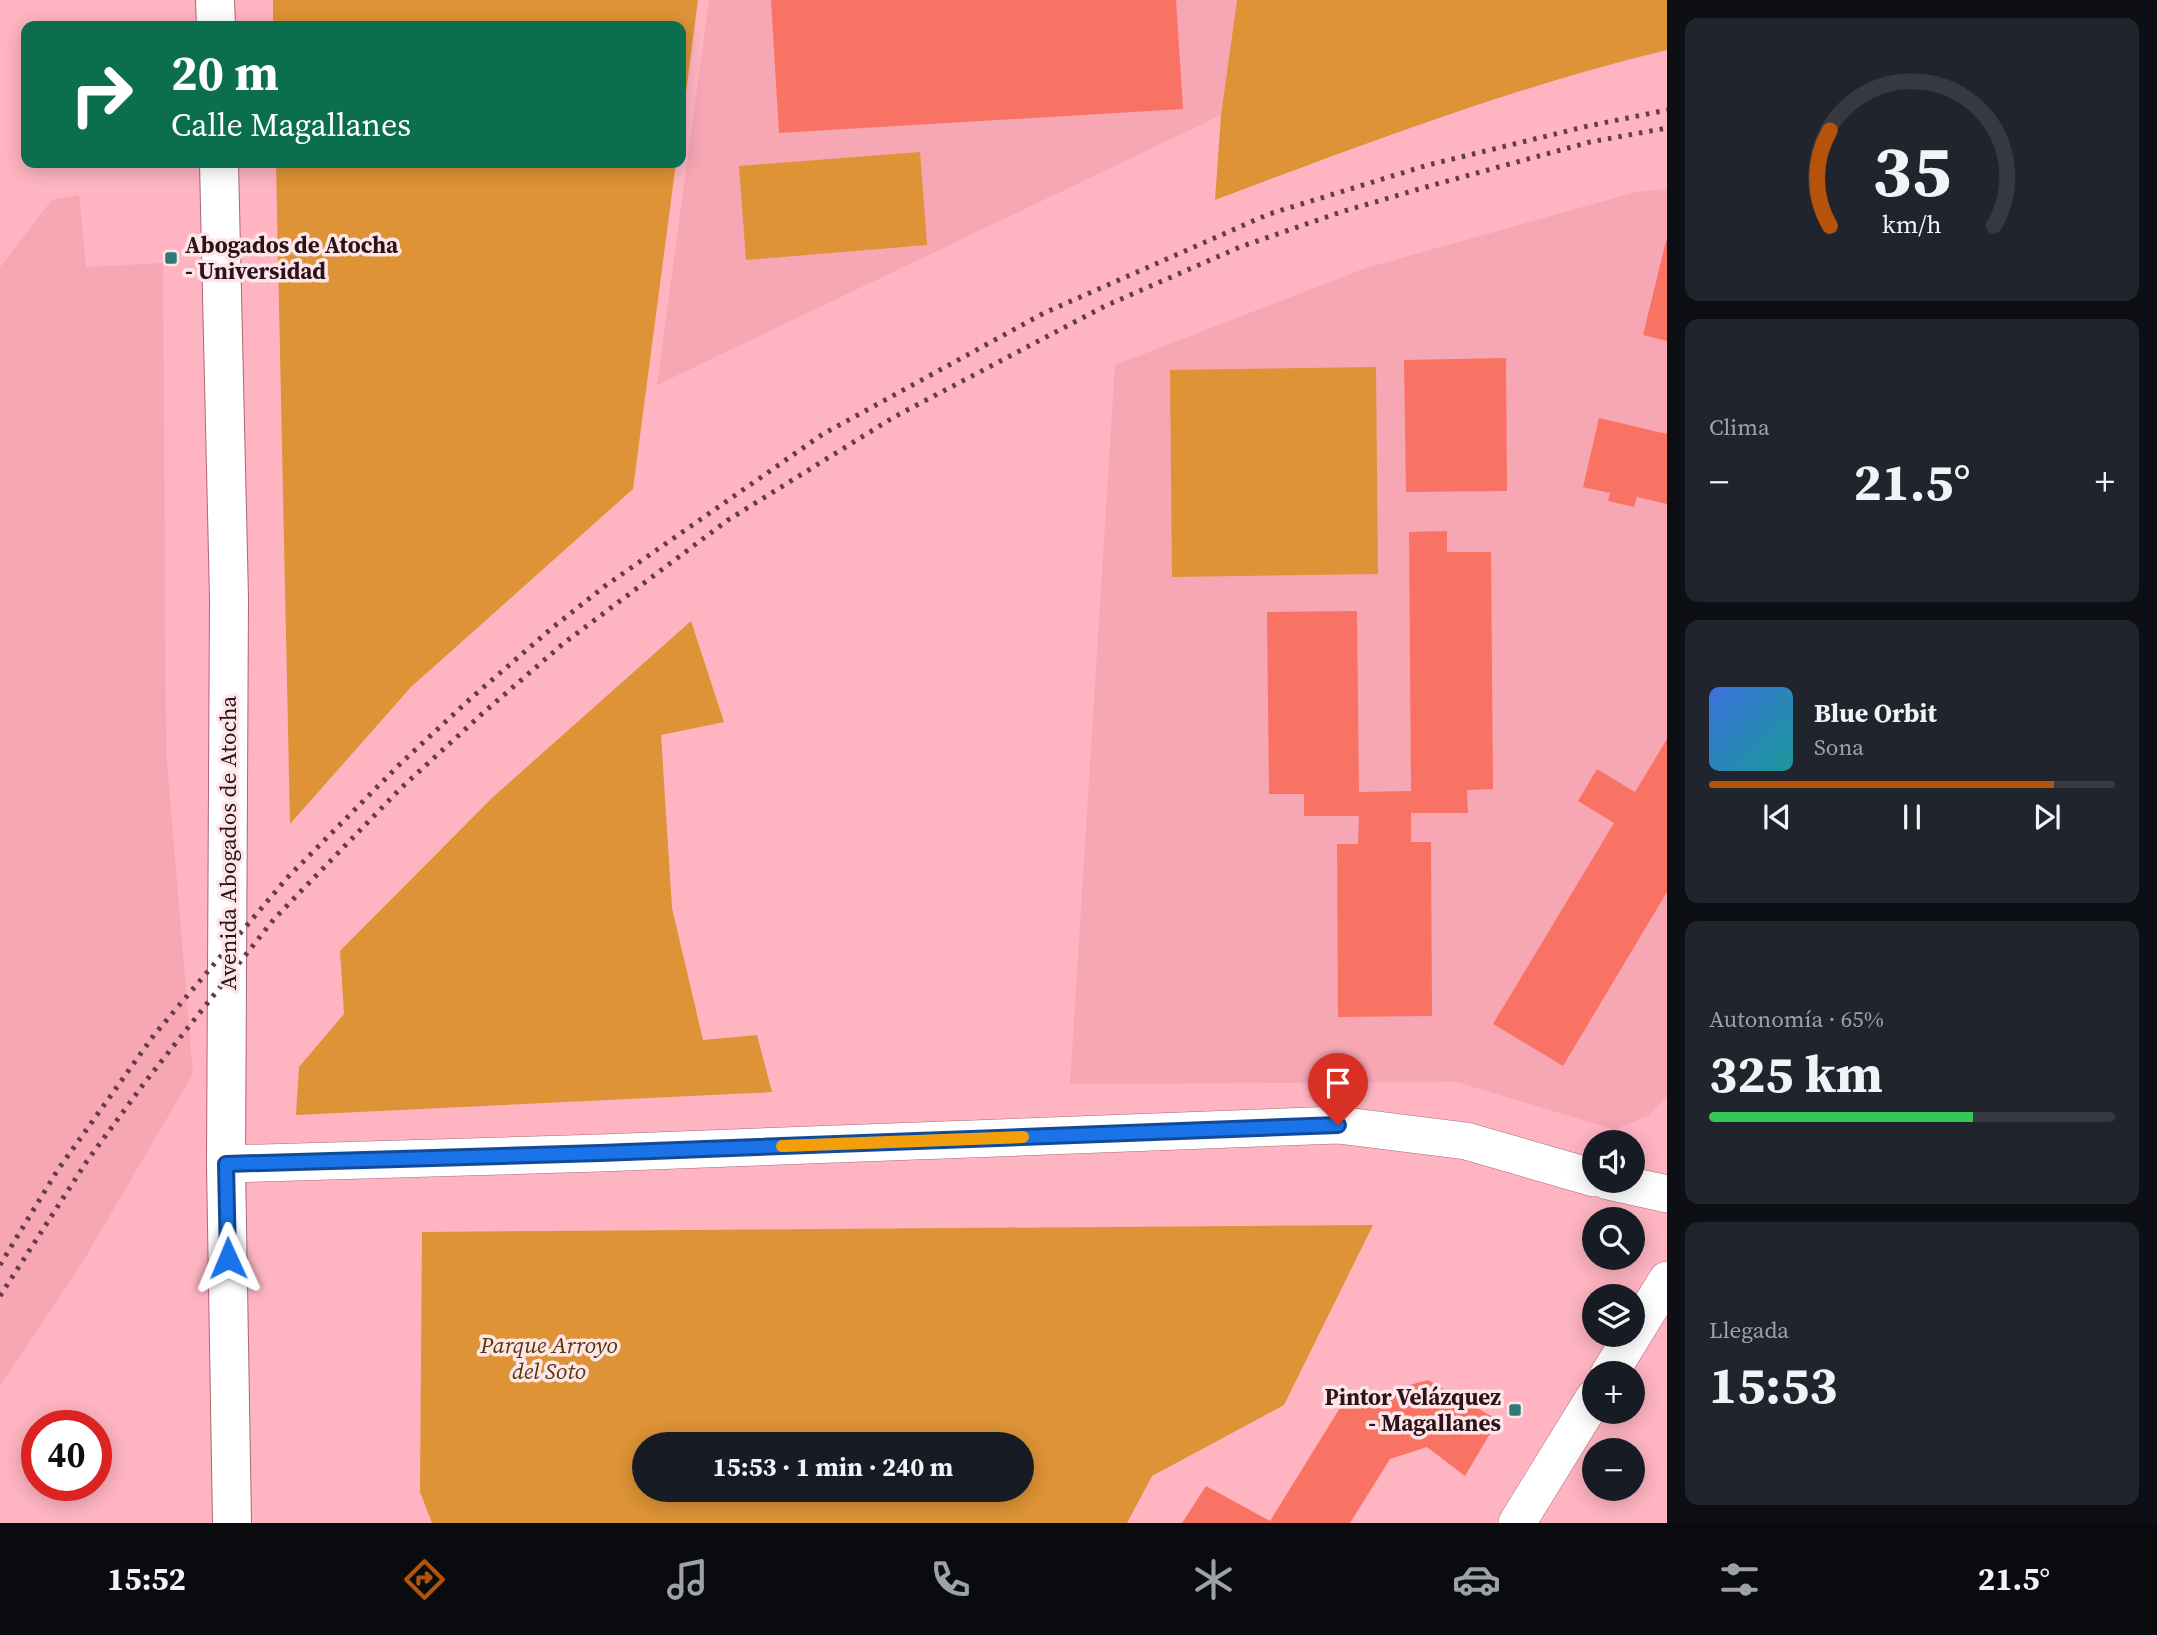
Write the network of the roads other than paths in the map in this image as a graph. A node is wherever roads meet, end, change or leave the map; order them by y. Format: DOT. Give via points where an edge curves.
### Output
graph roads {
  1 [pos="215,0"];
  2 [pos="216,21"];
  3 [pos="219,168"];
  4 [pos="226,1164"];
  5 [pos="1582,1175"];
  6 [pos="1645,1189"];
  7 [pos="1667,1194"];
  8 [pos="1667,1280"];
  9 [pos="1617,1361"];
  10 [pos="1582,1417"];
  11 [pos="232,1523"];
  12 [pos="1517,1523"];
  1 -- 2 [label="street"];
  3 -- 4 [label="street, Avenida Abogados de Atocha" via="229,599"];
  4 -- 5 [label="street" via="1338,1125 1466,1141"];
  4 -- 11 [label="street, Avenida Abogados de Atocha"];
  6 -- 7 [label="street"];
  8 -- 9 [label="street"];
  10 -- 12 [label="street"];
}
